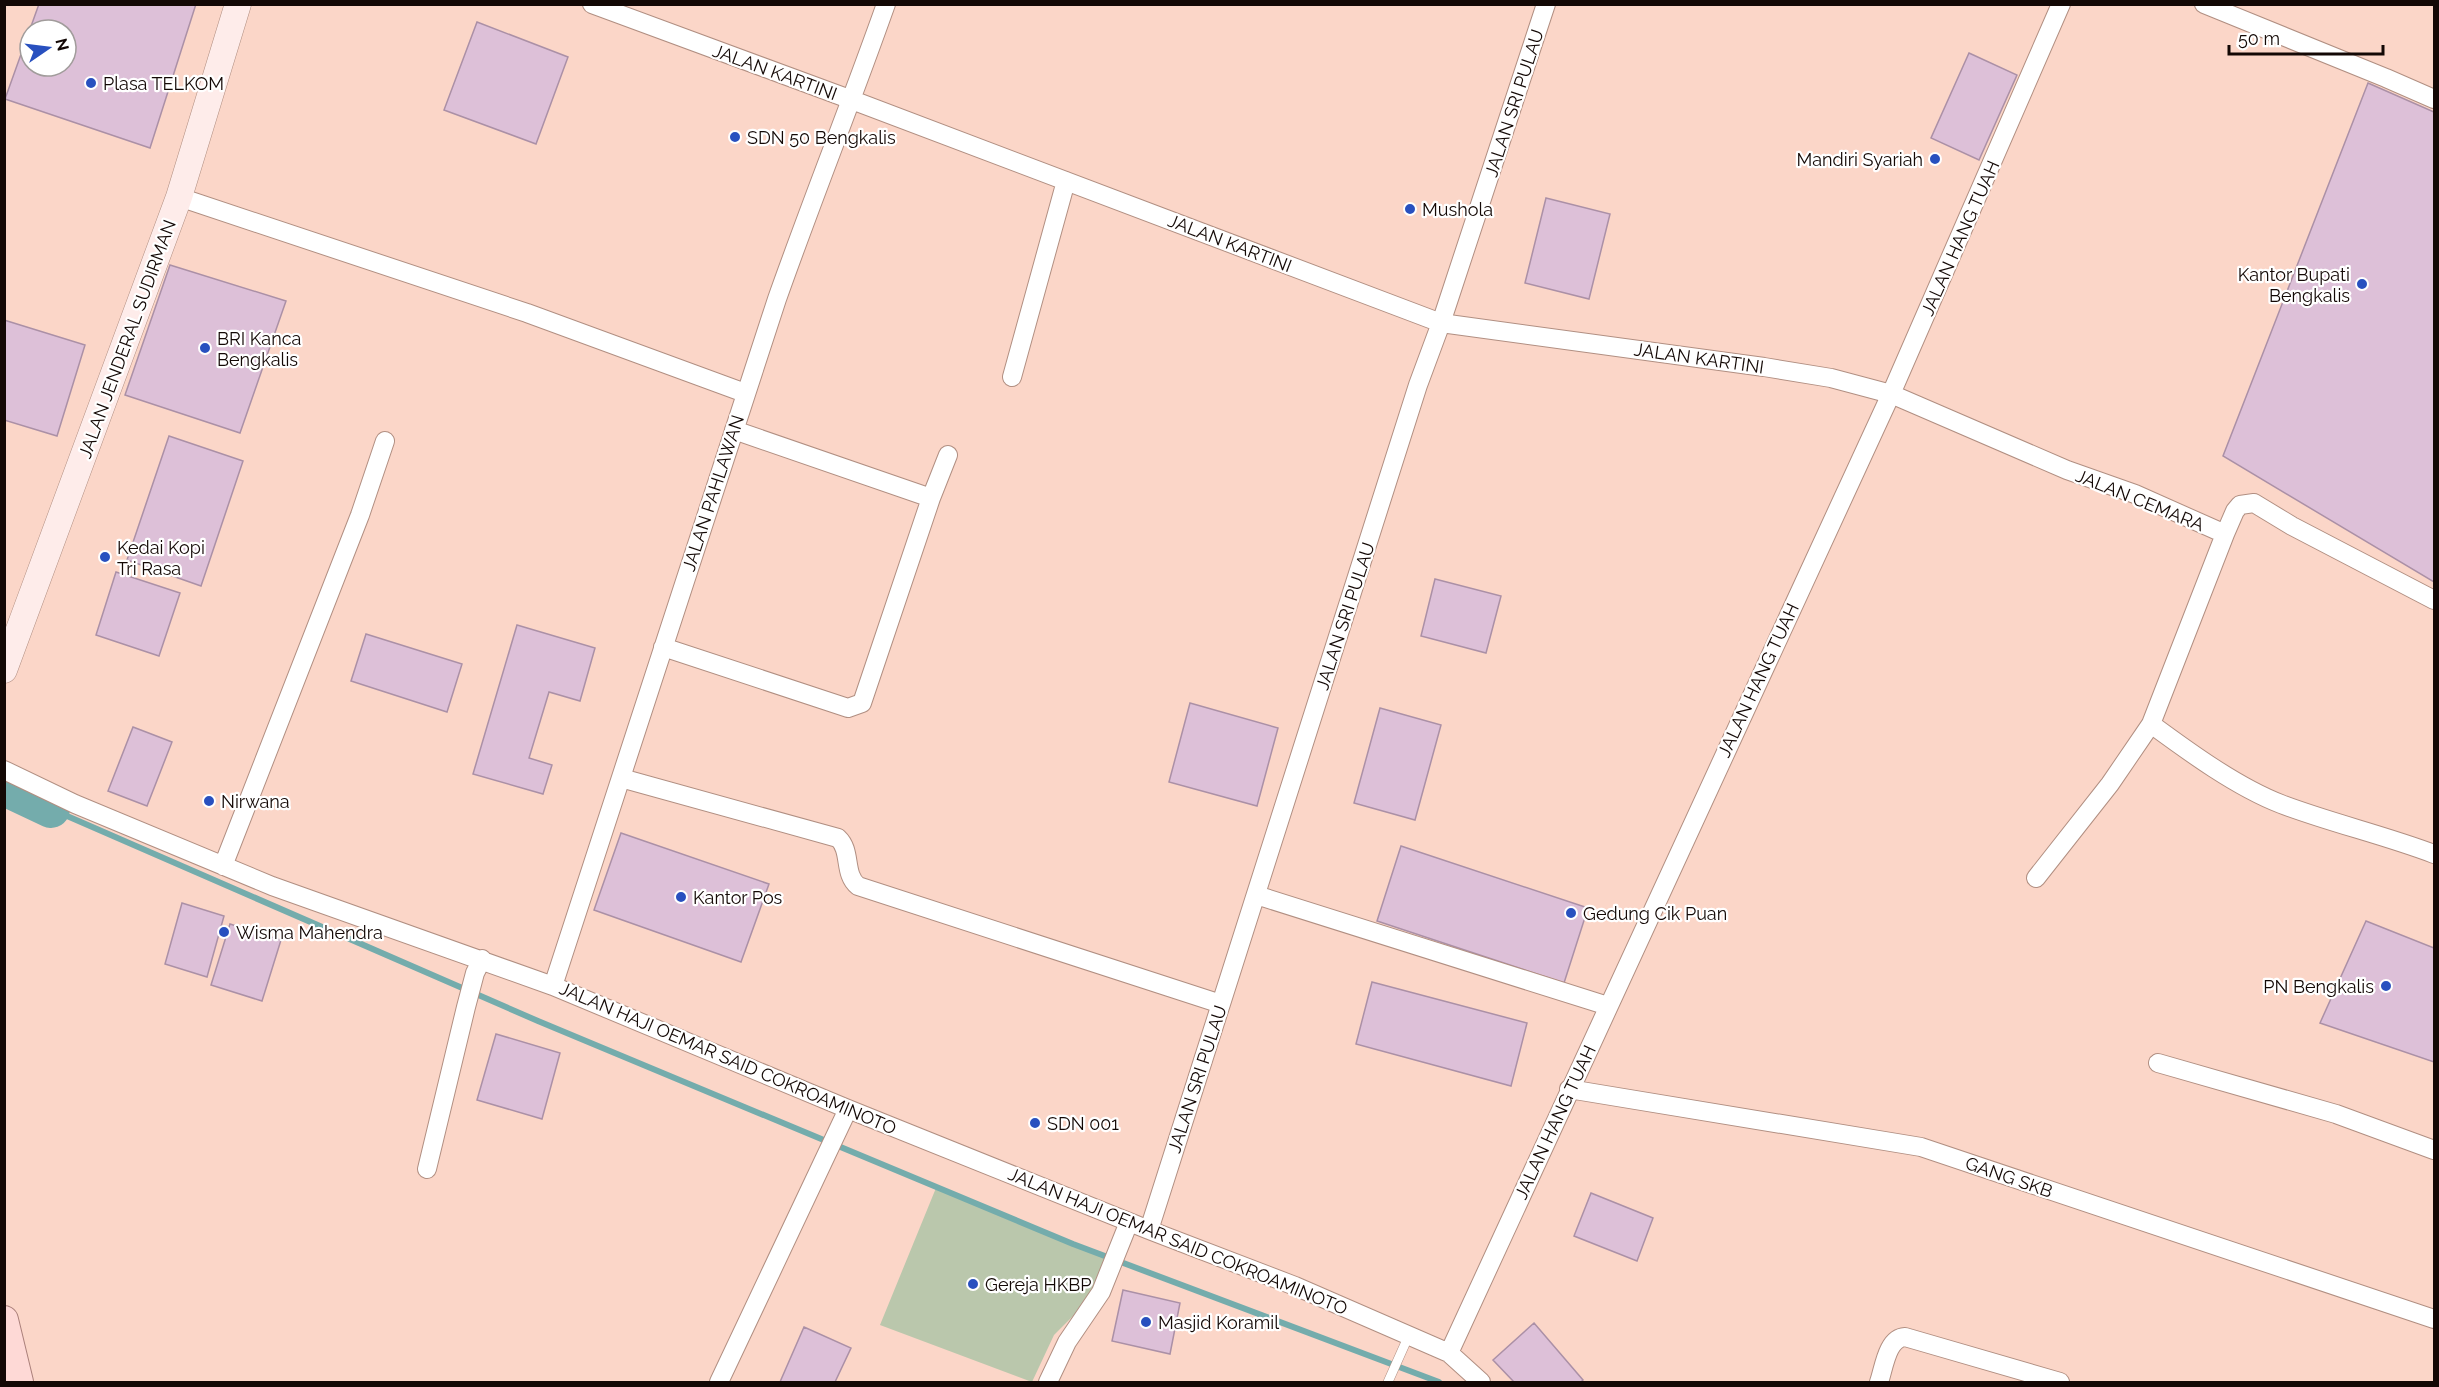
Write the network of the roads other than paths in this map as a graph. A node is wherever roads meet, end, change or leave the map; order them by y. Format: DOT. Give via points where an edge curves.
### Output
graph roads {
  1 [pos="238,4"];
  2 [pos="592,4"];
  3 [pos="886,4"];
  4 [pos="1546,4"];
  5 [pos="2061,4"];
  6 [pos="2204,4"];
  7 [pos="2434,99"];
  8 [pos="852,100"];
  9 [pos="1066,182"];
  10 [pos="179,197"];
  11 [pos="1441,323"];
  12 [pos="1012,377"];
  13 [pos="746,393"];
  14 [pos="1891,393"];
  15 [pos="734,430"];
  16 [pos="385,441"];
  17 [pos="948,455"];
  18 [pos="931,498"];
  19 [pos="2225,534"];
  20 [pos="2434,600"];
  21 [pos="663,648"];
  22 [pos="4,669"];
  23 [pos="2151,724"];
  24 [pos="4,770"];
  25 [pos="621,778"];
  26 [pos="2434,854"];
  27 [pos="223,866"];
  28 [pos="2036,878"];
  29 [pos="1256,895"];
  30 [pos="479,966"];
  31 [pos="553,986"];
  32 [pos="1221,1004"];
  33 [pos="1608,1006"];
  34 [pos="2158,1064"];
  35 [pos="1569,1089"];
  36 [pos="845,1116"];
  37 [pos="2434,1150"];
  38 [pos="427,1169"];
  39 [pos="1127,1229"];
  40 [pos="1149,1230"];
  41 [pos="2434,1319"];
  42 [pos="4,1320"];
  43 [pos="1405,1342"];
  44 [pos="1449,1353"];
  45 [pos="1388,1382"];
  46 [pos="19,1383"];
  47 [pos="719,1383"];
  48 [pos="1048,1383"];
  49 [pos="1481,1383"];
  50 [pos="1879,1383"];
  51 [pos="2060,1383"];
  1 -- 10 [label="street, JALAN JENDERAL SUDIRMAN"];
  2 -- 8 [label="street, JALAN KARTINI"];
  3 -- 8 [label="street, JALAN PAHLAWAN"];
  4 -- 11 [label="street, JALAN SRI PULAU"];
  5 -- 14 [label="street, JALAN HANG TUAH"];
  6 -- 7 [label="street"];
  8 -- 9 [label="street, JALAN KARTINI"];
  8 -- 13 [label="street, JALAN PAHLAWAN" via="812,198"];
  9 -- 11 [label="street, JALAN KARTINI"];
  9 -- 12 [label="street"];
  10 -- 13 [label="street" via="527,314"];
  10 -- 22 [label="street, JALAN JENDERAL SUDIRMAN"];
  11 -- 14 [label="street, JALAN KARTINI" via="1764,367"];
  11 -- 29 [label="street, JALAN SRI PULAU"];
  13 -- 15 [label="street, JALAN PAHLAWAN"];
  14 -- 19 [label="street, JALAN CEMARA"];
  14 -- 33 [label="street, JALAN HANG TUAH"];
  15 -- 18 [label="street"];
  15 -- 21 [label="street, JALAN PAHLAWAN"];
  16 -- 27 [label="street"];
  17 -- 18 [label="street"];
  18 -- 21 [label="street" via="859,706 848,708"];
  19 -- 20 [label="street, JALAN CEMARA" via="2240,505 2254,503"];
  19 -- 23 [label="street"];
  21 -- 25 [label="street, JALAN PAHLAWAN"];
  23 -- 26 [label="street" via="2214,769 2279,803"];
  23 -- 28 [label="street" via="2110,784"];
  24 -- 27 [label="street, JALAN HAJI OEMAR SAID COKROAMINOTO"];
  25 -- 31 [label="street, JALAN PAHLAWAN"];
  25 -- 32 [label="street" via="838,838 845,847 850,876 858,886"];
  27 -- 30 [label="street, JALAN HAJI OEMAR SAID COKROAMINOTO"];
  29 -- 32 [label="street, JALAN SRI PULAU"];
  29 -- 33 [label="street"];
  30 -- 31 [label="street, JALAN HAJI OEMAR SAID COKROAMINOTO"];
  30 -- 38 [label="street"];
  31 -- 36 [label="street, JALAN HAJI OEMAR SAID COKROAMINOTO"];
  32 -- 40 [label="street, JALAN SRI PULAU"];
  33 -- 35 [label="street, JALAN HANG TUAH"];
  34 -- 37 [label="street" via="2336,1114"];
  35 -- 41 [label="street, GANG SKB" via="1921,1147"];
  35 -- 44 [label="street, JALAN HANG TUAH"];
  36 -- 39 [label="street, JALAN HAJI OEMAR SAID COKROAMINOTO"];
  36 -- 47 [label="street"];
  39 -- 40 [label="street, JALAN HAJI OEMAR SAID COKROAMINOTO"];
  39 -- 48 [label="street" via="1110,1273 1067,1342"];
  40 -- 43 [label="street, JALAN HAJI OEMAR SAID COKROAMINOTO" via="1295,1286"];
  42 -- 46 [label="main road"];
  43 -- 44 [label="street, JALAN HAJI OEMAR SAID COKROAMINOTO"];
  43 -- 45 [label="lane"];
  44 -- 49 [label="street, JALAN HAJI OEMAR SAID COKROAMINOTO"];
  50 -- 51 [label="street" via="1891,1344 1899,1337"];
}
